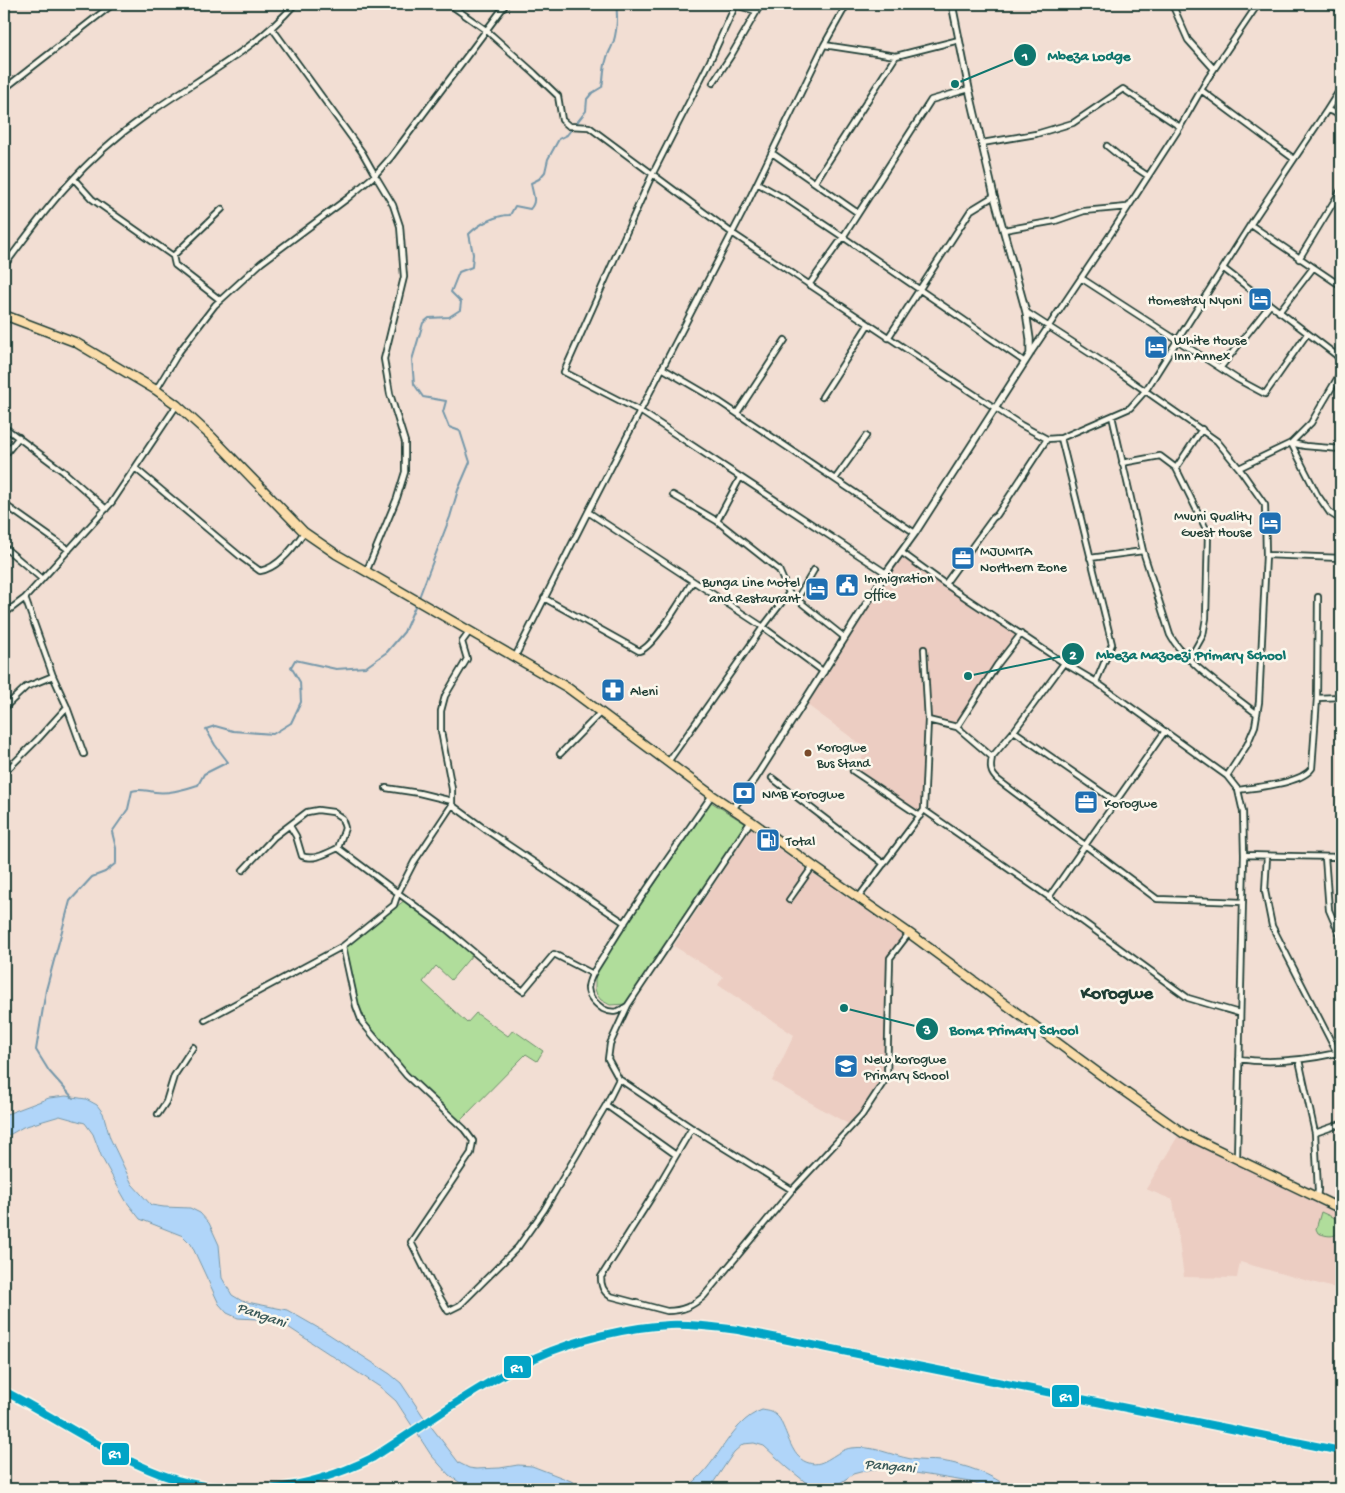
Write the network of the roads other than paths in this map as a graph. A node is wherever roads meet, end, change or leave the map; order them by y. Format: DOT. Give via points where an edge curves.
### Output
graph roads {
  1 [pos="113,4"];
  2 [pos="287,4"];
  3 [pos="296,4"];
  4 [pos="449,4"];
  5 [pos="506,4"];
  6 [pos="735,4"];
  7 [pos="761,4"];
  8 [pos="847,4"];
  9 [pos="952,4"];
  10 [pos="1172,4"];
  11 [pos="1258,4"];
  12 [pos="1330,4"];
  13 [pos="291,9"];
  14 [pos="1341,10"];
  15 [pos="756,11"];
  16 [pos="272,28"];
  17 [pos="486,30"];
  18 [pos="959,40"];
  19 [pos="824,45"];
  20 [pos="896,56"];
  21 [pos="1214,69"];
  22 [pos="713,83"];
  23 [pos="1341,88"];
  24 [pos="4,89"];
  25 [pos="968,89"];
  26 [pos="1201,90"];
  27 [pos="1326,110"];
  28 [pos="1341,115"];
  29 [pos="1180,127"];
  30 [pos="982,142"];
  31 [pos="1107,146"];
  32 [pos="772,153"];
  33 [pos="1294,159"];
  34 [pos="375,175"];
  35 [pos="652,176"];
  36 [pos="1148,176"];
  37 [pos="74,178"];
  38 [pos="816,182"];
  39 [pos="757,183"];
  40 [pos="1341,190"];
  41 [pos="994,196"];
  42 [pos="1127,207"];
  43 [pos="222,209"];
  44 [pos="858,213"];
  45 [pos="1251,225"];
  46 [pos="1004,230"];
  47 [pos="732,233"];
  48 [pos="843,237"];
  49 [pos="173,256"];
  50 [pos="1299,259"];
  51 [pos="4,266"];
  52 [pos="1314,268"];
  53 [pos="1224,269"];
  54 [pos="1081,278"];
  55 [pos="1341,285"];
  56 [pos="809,286"];
  57 [pos="919,290"];
  58 [pos="220,300"];
  59 [pos="1270,305"];
  60 [pos="1026,312"];
  61 [pos="1279,312"];
  62 [pos="4,315"];
  63 [pos="868,325"];
  64 [pos="1048,327"];
  65 [pos="1307,334"];
  66 [pos="888,338"];
  67 [pos="785,340"];
  68 [pos="1178,340"];
  69 [pos="1030,354"];
  70 [pos="1025,362"];
  71 [pos="1341,362"];
  72 [pos="1221,367"];
  73 [pos="662,368"];
  74 [pos="1341,372"];
  75 [pos="156,390"];
  76 [pos="1146,390"];
  77 [pos="822,397"];
  78 [pos="177,405"];
  79 [pos="996,408"];
  80 [pos="640,411"];
  81 [pos="737,413"];
  82 [pos="1112,416"];
  83 [pos="4,427"];
  84 [pos="1202,430"];
  85 [pos="866,436"];
  86 [pos="19,437"];
  87 [pos="1061,438"];
  88 [pos="1047,439"];
  89 [pos="1291,443"];
  90 [pos="1341,449"];
  91 [pos="4,456"];
  92 [pos="1122,463"];
  93 [pos="135,468"];
  94 [pos="1176,468"];
  95 [pos="1239,468"];
  96 [pos="740,478"];
  97 [pos="835,480"];
  98 [pos="673,495"];
  99 [pos="4,504"];
  100 [pos="106,509"];
  101 [pos="588,512"];
  102 [pos="1341,520"];
  103 [pos="717,521"];
  104 [pos="304,532"];
  105 [pos="915,533"];
  106 [pos="4,547"];
  107 [pos="69,550"];
  108 [pos="1143,551"];
  109 [pos="902,552"];
  110 [pos="1266,555"];
  111 [pos="1090,558"];
  112 [pos="1341,558"];
  113 [pos="367,570"];
  114 [pos="814,570"];
  115 [pos="886,573"];
  116 [pos="42,580"];
  117 [pos="693,581"];
  118 [pos="945,584"];
  119 [pos="790,593"];
  120 [pos="1318,597"];
  121 [pos="25,598"];
  122 [pos="544,598"];
  123 [pos="796,598"];
  124 [pos="4,614"];
  125 [pos="763,627"];
  126 [pos="470,631"];
  127 [pos="1021,634"];
  128 [pos="844,637"];
  129 [pos="924,648"];
  130 [pos="515,657"];
  131 [pos="1190,660"];
  132 [pos="1064,663"];
  133 [pos="824,672"];
  134 [pos="53,676"];
  135 [pos="1096,682"];
  136 [pos="1341,697"];
  137 [pos="1317,698"];
  138 [pos="67,707"];
  139 [pos="4,708"];
  140 [pos="601,712"];
  141 [pos="1257,714"];
  142 [pos="928,720"];
  143 [pos="957,727"];
  144 [pos="1014,731"];
  145 [pos="1165,731"];
  146 [pos="84,754"];
  147 [pos="560,754"];
  148 [pos="992,757"];
  149 [pos="668,762"];
  150 [pos="853,771"];
  151 [pos="4,773"];
  152 [pos="1227,776"];
  153 [pos="772,778"];
  154 [pos="386,788"];
  155 [pos="1238,790"];
  156 [pos="712,795"];
  157 [pos="1116,802"];
  158 [pos="452,803"];
  159 [pos="733,808"];
  160 [pos="924,810"];
  161 [pos="920,816"];
  162 [pos="751,821"];
  163 [pos="290,826"];
  164 [pos="1085,846"];
  165 [pos="338,848"];
  166 [pos="1244,855"];
  167 [pos="1267,856"];
  168 [pos="1325,857"];
  169 [pos="1341,858"];
  170 [pos="884,864"];
  171 [pos="813,866"];
  172 [pos="243,870"];
  173 [pos="398,893"];
  174 [pos="1049,897"];
  175 [pos="858,898"];
  176 [pos="789,900"];
  177 [pos="1243,902"];
  178 [pos="625,923"];
  179 [pos="909,933"];
  180 [pos="1341,938"];
  181 [pos="342,946"];
  182 [pos="592,974"];
  183 [pos="628,1005"];
  184 [pos="1239,1013"];
  185 [pos="205,1020"];
  186 [pos="193,1047"];
  187 [pos="1339,1052"];
  188 [pos="1239,1059"];
  189 [pos="1299,1060"];
  190 [pos="1341,1061"];
  191 [pos="619,1079"];
  192 [pos="606,1105"];
  193 [pos="158,1114"];
  194 [pos="1341,1124"];
  195 [pos="692,1128"];
  196 [pos="1316,1133"];
  197 [pos="676,1156"];
  198 [pos="1236,1158"];
  199 [pos="792,1190"];
  200 [pos="1317,1197"];
  201 [pos="1341,1209"];
  1 -- 24 [label="street"];
  2 -- 13 [label="street"];
  3 -- 13 [label="street"];
  4 -- 17 [label="street"];
  5 -- 17 [label="street"];
  6 -- 15 [label="street"];
  6 -- 35 [label="street"];
  7 -- 15 [label="street"];
  8 -- 19 [label="street"];
  9 -- 18 [label="street"];
  10 -- 21 [label="street" via="1188,40"];
  11 -- 21 [label="street"];
  12 -- 14 [label="street"];
  13 -- 16 [label="street"];
  15 -- 22 [label="street"];
  16 -- 34 [label="street"];
  16 -- 37 [label="street" via="220,67 143,117"];
  17 -- 34 [label="street"];
  17 -- 35 [label="street" via="558,96 562,120 569,126 589,127"];
  18 -- 20 [label="street"];
  18 -- 25 [label="street"];
  19 -- 20 [label="street"];
  19 -- 32 [label="street"];
  20 -- 38 [label="street"];
  21 -- 26 [label="street"];
  23 -- 27 [label="street"];
  25 -- 30 [label="street"];
  25 -- 44 [label="street" via="931,100"];
  26 -- 29 [label="street"];
  26 -- 33 [label="street"];
  27 -- 28 [label="street"];
  27 -- 33 [label="street"];
  29 -- 30 [label="street" via="1123,89 1073,123 1036,134"];
  29 -- 36 [label="street"];
  30 -- 41 [label="street"];
  31 -- 36 [label="street"];
  32 -- 38 [label="street"];
  32 -- 39 [label="street"];
  33 -- 45 [label="street"];
  34 -- 58 [label="street" via="261,263"];
  34 -- 113 [label="street" via="393,205 400,226 404,276 384,359 390,394 405,442 405,472"];
  35 -- 47 [label="street"];
  35 -- 80 [label="street" via="564,372"];
  36 -- 42 [label="street"];
  37 -- 49 [label="street" via="92,198"];
  37 -- 51 [label="street"];
  38 -- 44 [label="street"];
  39 -- 47 [label="street"];
  39 -- 48 [label="street"];
  40 -- 50 [label="street"];
  41 -- 46 [label="street"];
  41 -- 57 [label="street" via="971,210"];
  42 -- 46 [label="street" via="1084,211 1055,221"];
  42 -- 54 [label="street"];
  43 -- 49 [label="street"];
  44 -- 48 [label="street"];
  45 -- 50 [label="street"];
  45 -- 53 [label="street"];
  46 -- 60 [label="street"];
  47 -- 56 [label="street"];
  47 -- 73 [label="street"];
  48 -- 56 [label="street"];
  48 -- 57 [label="street"];
  49 -- 58 [label="street" via="175,265"];
  50 -- 52 [label="street"];
  52 -- 55 [label="street"];
  52 -- 61 [label="street"];
  53 -- 59 [label="street"];
  53 -- 68 [label="street"];
  54 -- 64 [label="street"];
  54 -- 68 [label="street"];
  56 -- 63 [label="street"];
  57 -- 66 [label="street"];
  57 -- 70 [label="street"];
  58 -- 75 [label="street" via="179,352"];
  59 -- 61 [label="street"];
  59 -- 72 [label="street"];
  60 -- 64 [label="street"];
  60 -- 69 [label="street"];
  61 -- 65 [label="street"];
  62 -- 75 [label="highway" via="75,342"];
  63 -- 66 [label="street"];
  63 -- 77 [label="street"];
  64 -- 69 [label="street"];
  64 -- 76 [label="street"];
  65 -- 71 [label="street"];
  65 -- 72 [label="street" via="1265,394"];
  66 -- 79 [label="street"];
  67 -- 81 [label="street"];
  68 -- 72 [label="street"];
  68 -- 76 [label="street"];
  69 -- 70 [label="street"];
  70 -- 79 [label="street"];
  73 -- 80 [label="street"];
  73 -- 81 [label="street"];
  74 -- 89 [label="street" via="1310,423"];
  75 -- 78 [label="highway"];
  76 -- 82 [label="street" via="1130,408"];
  76 -- 84 [label="street"];
  78 -- 93 [label="street"];
  78 -- 104 [label="highway"];
  79 -- 88 [label="street"];
  79 -- 105 [label="street"];
  80 -- 96 [label="street"];
  80 -- 101 [label="street"];
  81 -- 97 [label="street"];
  82 -- 87 [label="street"];
  82 -- 92 [label="street"];
  83 -- 86 [label="street"];
  84 -- 94 [label="street"];
  84 -- 95 [label="street" via="1217,441"];
  85 -- 97 [label="street"];
  86 -- 91 [label="street"];
  86 -- 100 [label="street"];
  87 -- 88 [label="street"];
  87 -- 111 [label="street"];
  88 -- 118 [label="street" via="997,515"];
  89 -- 90 [label="street"];
  89 -- 95 [label="street"];
  89 -- 102 [label="street" via="1317,494 1330,513"];
  92 -- 94 [label="street" via="1160,456"];
  92 -- 108 [label="street"];
  93 -- 100 [label="street"];
  93 -- 104 [label="street" via="260,571 292,550"];
  94 -- 131 [label="street" via="1208,533 1206,618 1203,635"];
  95 -- 110 [label="street" via="1265,505"];
  96 -- 103 [label="street"];
  96 -- 115 [label="street"];
  97 -- 105 [label="street"];
  98 -- 103 [label="street"];
  99 -- 107 [label="street"];
  100 -- 107 [label="street"];
  101 -- 117 [label="street"];
  101 -- 122 [label="street"];
  103 -- 119 [label="street" via="779,570"];
  104 -- 113 [label="highway"];
  105 -- 109 [label="street"];
  106 -- 116 [label="street"];
  107 -- 116 [label="street"];
  108 -- 111 [label="street"];
  108 -- 131 [label="street" via="1170,635"];
  109 -- 115 [label="street"];
  109 -- 118 [label="street"];
  110 -- 112 [label="street"];
  110 -- 141 [label="street"];
  111 -- 135 [label="street" via="1112,644"];
  113 -- 126 [label="highway"];
  114 -- 123 [label="street"];
  115 -- 128 [label="street"];
  116 -- 121 [label="street"];
  117 -- 122 [label="street" via="660,631 639,652"];
  117 -- 125 [label="street"];
  118 -- 127 [label="street"];
  119 -- 123 [label="street"];
  119 -- 125 [label="street"];
  120 -- 137 [label="street"];
  121 -- 124 [label="street"];
  121 -- 134 [label="street"];
  122 -- 130 [label="street"];
  123 -- 128 [label="street"];
  125 -- 133 [label="street"];
  125 -- 149 [label="street"];
  126 -- 130 [label="highway"];
  126 -- 158 [label="street" via="462,642 467,659 444,696 441,711"];
  127 -- 132 [label="street"];
  127 -- 143 [label="street"];
  128 -- 133 [label="street"];
  129 -- 142 [label="street"];
  130 -- 140 [label="highway"];
  131 -- 141 [label="street"];
  132 -- 135 [label="street"];
  132 -- 144 [label="street"];
  133 -- 159 [label="street"];
  134 -- 138 [label="street"];
  134 -- 139 [label="street" via="26,688"];
  135 -- 145 [label="street"];
  136 -- 137 [label="street"];
  137 -- 155 [label="street" via="1312,768 1309,772 1290,781"];
  138 -- 146 [label="street"];
  138 -- 151 [label="street"];
  140 -- 147 [label="street"];
  140 -- 149 [label="highway"];
  141 -- 152 [label="street" via="1247,746"];
  142 -- 143 [label="street"];
  142 -- 160 [label="street"];
  143 -- 148 [label="street"];
  144 -- 148 [label="street"];
  144 -- 157 [label="street"];
  145 -- 152 [label="street"];
  145 -- 157 [label="street"];
  148 -- 164 [label="street" via="992,775"];
  149 -- 156 [label="highway"];
  150 -- 161 [label="street"];
  152 -- 155 [label="street"];
  153 -- 170 [label="street"];
  154 -- 158 [label="street"];
  155 -- 166 [label="street" via="1243,812"];
  156 -- 159 [label="highway"];
  156 -- 178 [label="street"];
  157 -- 164 [label="street"];
  158 -- 173 [label="street"];
  158 -- 178 [label="street"];
  159 -- 162 [label="highway"];
  160 -- 161 [label="street"];
  160 -- 174 [label="street"];
  161 -- 170 [label="street"];
  162 -- 171 [label="highway"];
  162 -- 183 [label="street"];
  163 -- 165 [label="street" via="302,856 315,857"];
  163 -- 165 [label="street" via="308,812 333,812 342,818 345,828"];
  163 -- 172 [label="street" via="274,837"];
  164 -- 174 [label="street"];
  164 -- 177 [label="street" via="1158,898"];
  165 -- 173 [label="street"];
  166 -- 167 [label="street"];
  166 -- 177 [label="street"];
  167 -- 168 [label="street"];
  167 -- 187 [label="street" via="1265,891 1272,926"];
  168 -- 169 [label="street"];
  168 -- 180 [label="street" via="1329,910"];
  170 -- 175 [label="street"];
  171 -- 175 [label="highway"];
  171 -- 176 [label="street"];
  173 -- 181 [label="street" via="394,905"];
  173 -- 182 [label="street" via="523,991 554,954"];
  174 -- 184 [label="street" via="1188,998"];
  175 -- 179 [label="highway"];
  177 -- 184 [label="street"];
  178 -- 182 [label="street"];
  179 -- 198 [label="highway" via="1183,1132"];
  179 -- 199 [label="street" via="890,958 887,1077 862,1115"];
  181 -- 185 [label="street"];
  181 -- 192 [label="street" via="362,1022 406,1075 473,1141 472,1154 411,1242 448,1311 460,1305 518,1248"];
  182 -- 183 [label="street" via="588,988 597,1005 616,1013"];
  183 -- 191 [label="street" via="610,1044 608,1059"];
  184 -- 188 [label="street"];
  186 -- 193 [label="street" via="174,1076 166,1102"];
  187 -- 189 [label="street"];
  187 -- 190 [label="street"];
  188 -- 189 [label="street"];
  188 -- 198 [label="street"];
  189 -- 196 [label="street"];
  191 -- 192 [label="street"];
  191 -- 195 [label="street"];
  192 -- 197 [label="street"];
  194 -- 196 [label="street"];
  195 -- 197 [label="street"];
  195 -- 199 [label="street"];
  196 -- 200 [label="street"];
  197 -- 199 [label="street" via="601,1277 604,1292 610,1296 668,1311 691,1306 704,1296"];
  198 -- 200 [label="highway"];
  200 -- 201 [label="highway"];
}
